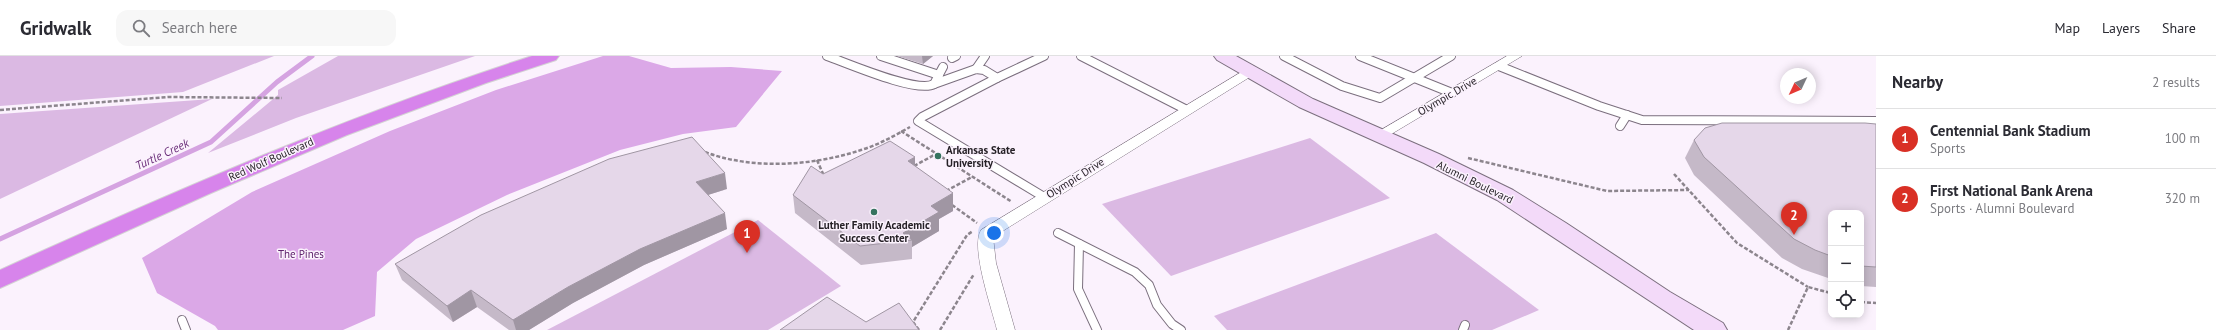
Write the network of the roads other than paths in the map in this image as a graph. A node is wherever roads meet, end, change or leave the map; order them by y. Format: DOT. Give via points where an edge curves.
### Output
graph roads {
  1 [pos="520,56"];
  2 [pos="550,56"];
  3 [pos="827,56"];
  4 [pos="881,56"];
  5 [pos="985,56"];
  6 [pos="1044,56"];
  7 [pos="1081,56"];
  8 [pos="1223,56"];
  9 [pos="1284,56"];
  10 [pos="1360,56"];
  11 [pos="1451,56"];
  12 [pos="1516,56"];
  13 [pos="1499,66"];
  14 [pos="943,67"];
  15 [pos="976,69"];
  16 [pos="1248,72"];
  17 [pos="939,75"];
  18 [pos="1413,77"];
  19 [pos="998,78"];
  20 [pos="934,84"];
  21 [pos="1452,93"];
  22 [pos="1185,109"];
  23 [pos="1627,116"];
  24 [pos="1876,121"];
  25 [pos="1620,126"];
  26 [pos="1378,136"];
  27 [pos="1044,197"];
  28 [pos="1058,233"];
  29 [pos="1079,244"];
  30 [pos="0,266"];
  31 [pos="0,280"];
  32 [pos="182,320"];
  33 [pos="186,330"];
  34 [pos="1006,330"];
  35 [pos="1097,330"];
  36 [pos="1181,330"];
  37 [pos="1714,330"];
  1 -- 30 [label="highway, Red Wolf Boulevard" via="382,103 283,142"];
  2 -- 31 [label="highway, Red Wolf Boulevard" via="449,89 323,136"];
  3 -- 20 [label="lane" via="909,85 926,88"];
  4 -- 17 [label="lane"];
  5 -- 15 [label="lane"];
  6 -- 19 [label="lane"];
  7 -- 22 [label="lane"];
  8 -- 16 [label="street, Alumni Boulevard"];
  9 -- 18 [label="lane" via="1336,85 1380,98"];
  10 -- 18 [label="lane"];
  11 -- 18 [label="lane"];
  12 -- 13 [label="street, Olympic Drive"];
  13 -- 21 [label="street, Olympic Drive"];
  13 -- 23 [label="lane"];
  14 -- 17 [label="lane"];
  15 -- 19 [label="lane" via="984,70"];
  15 -- 20 [label="lane"];
  16 -- 22 [label="street, Olympic Drive"];
  16 -- 26 [label="street, Alumni Boulevard" via="1306,103"];
  17 -- 20 [label="lane"];
  18 -- 21 [label="lane"];
  19 -- 27 [label="lane" via="922,117 919,122"];
  21 -- 26 [label="street, Olympic Drive"];
  22 -- 27 [label="street, Olympic Drive"];
  23 -- 24 [label="lane" via="1642,120 1687,122"];
  23 -- 25 [label="lane"];
  26 -- 37 [label="street, Alumni Boulevard" via="1504,195 1557,226 1661,299"];
  27 -- 34 [label="street, Olympic Drive" via="985,237 988,263"];
  28 -- 29 [label="lane"];
  29 -- 35 [label="lane" via="1078,289"];
  29 -- 36 [label="lane" via="1135,272 1149,285 1157,305 1172,324"];
  32 -- 33 [label="lane"];
}
